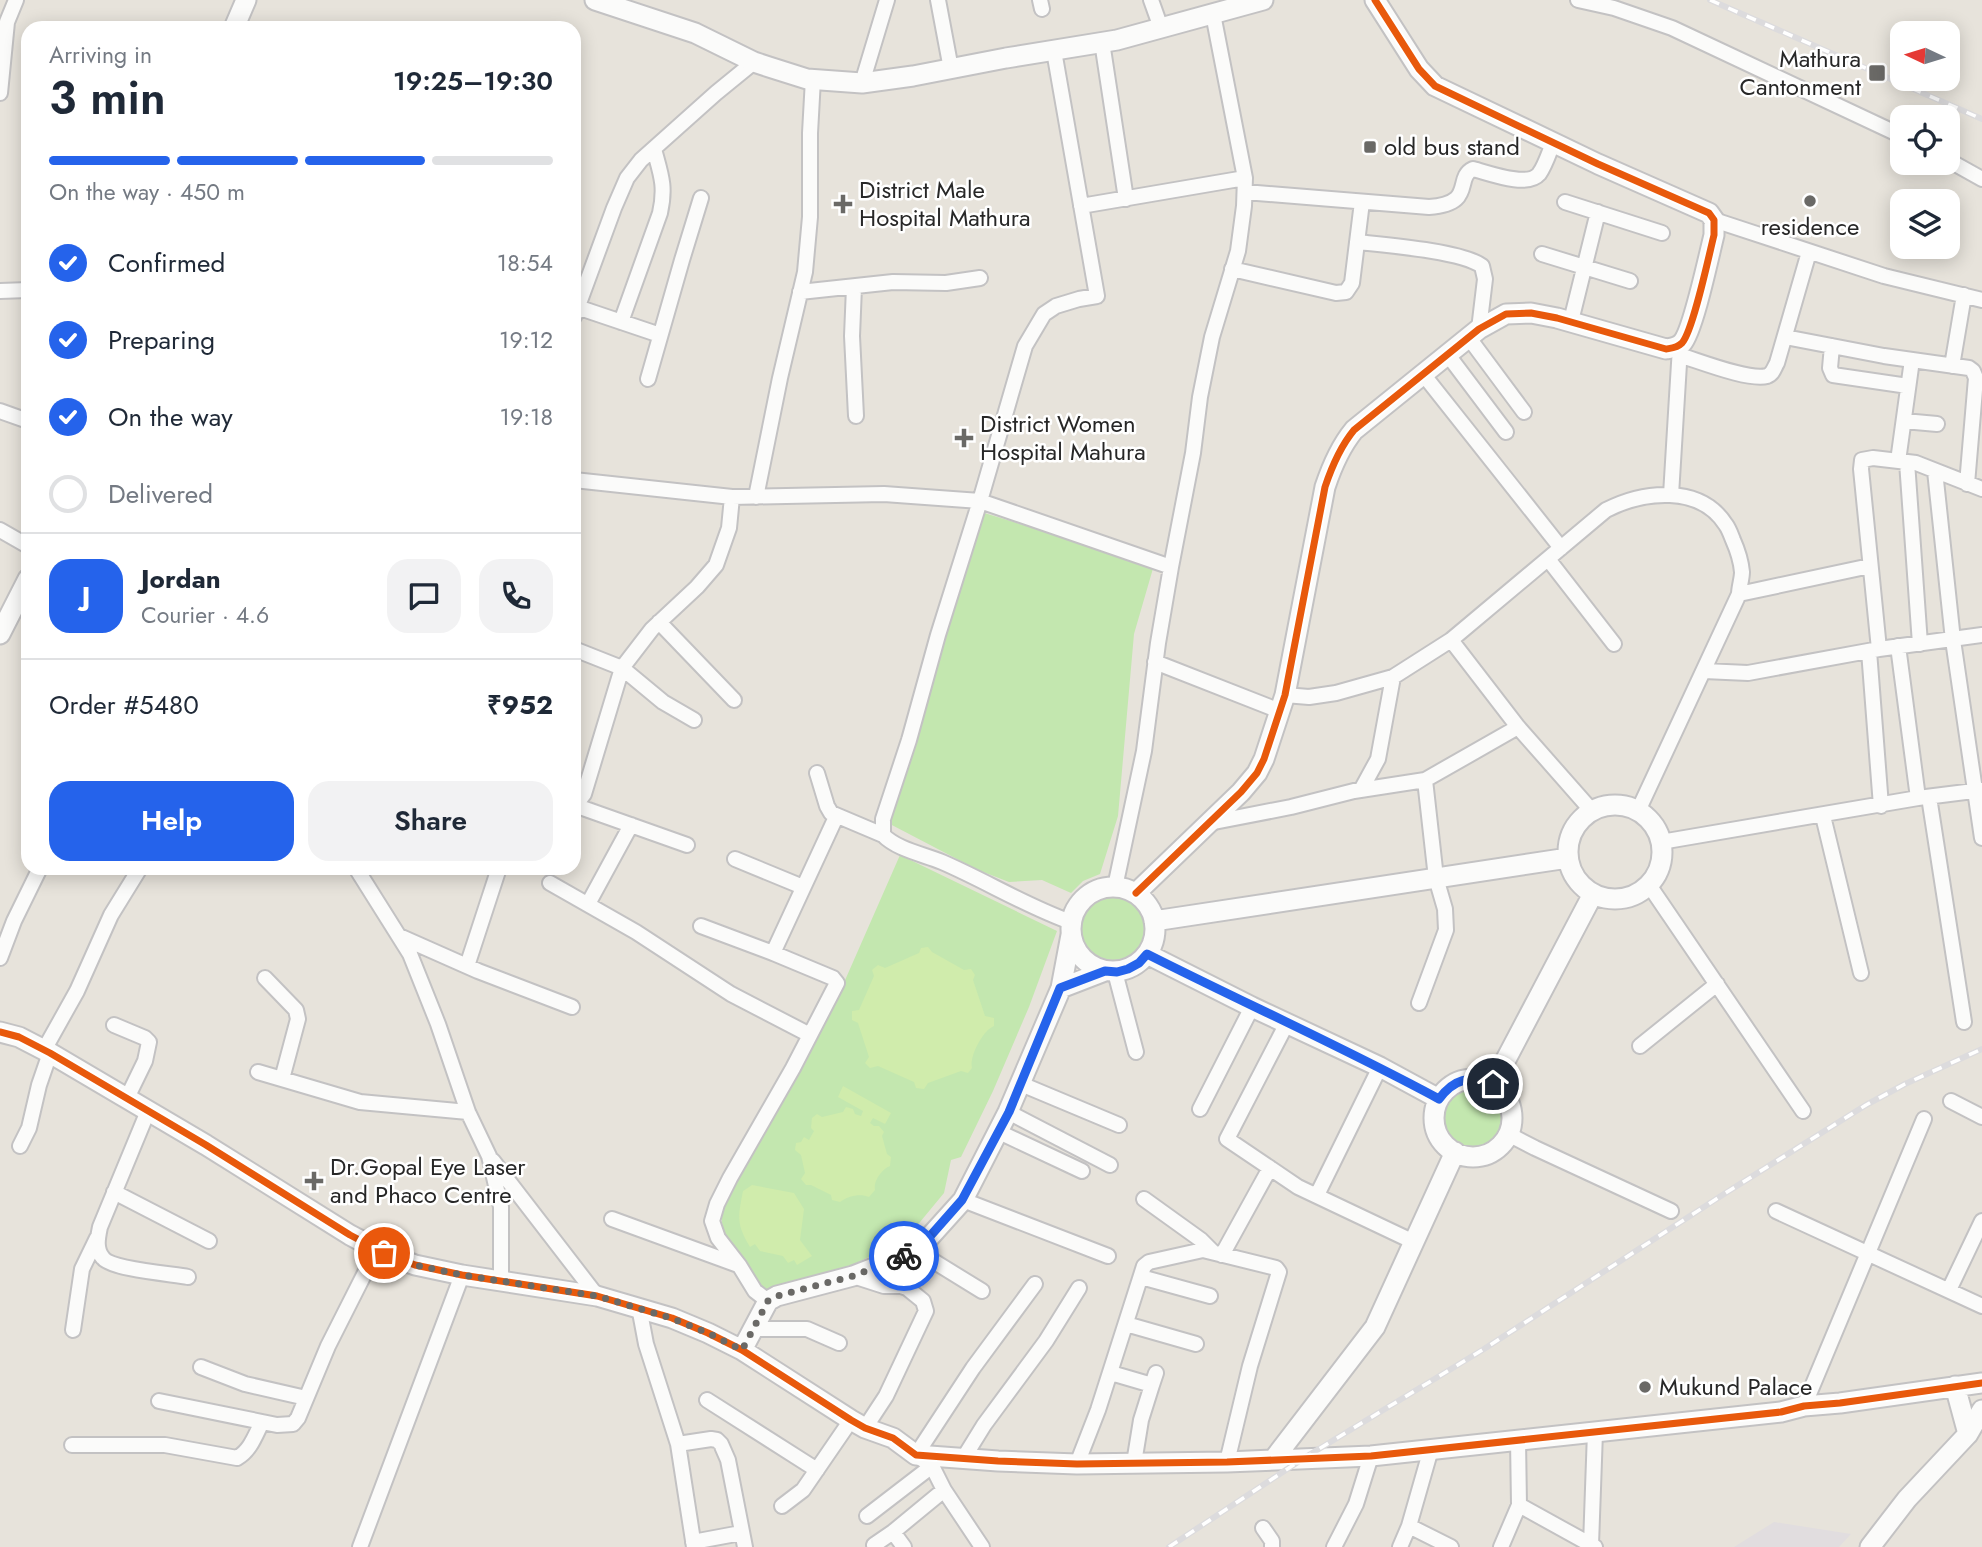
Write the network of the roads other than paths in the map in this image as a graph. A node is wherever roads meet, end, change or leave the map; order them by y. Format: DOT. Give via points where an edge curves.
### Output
graph roads {
  1 [pos="16,0"];
  2 [pos="246,0"];
  3 [pos="595,0"];
  4 [pos="887,0"];
  5 [pos="938,0"];
  6 [pos="1151,0"];
  7 [pos="1375,0"];
  8 [pos="1578,0"];
  9 [pos="1247,1"];
  10 [pos="1213,14"];
  11 [pos="237,21"];
  12 [pos="1161,28"];
  13 [pos="1102,42"];
  14 [pos="1054,51"];
  15 [pos="754,62"];
  16 [pos="951,69"];
  17 [pos="813,79"];
  18 [pos="863,83"];
  19 [pos="0,93"];
  20 [pos="1890,130"];
  21 [pos="1553,143"];
  22 [pos="654,149"];
  23 [pos="1960,167"];
  24 [pos="1982,179"];
  25 [pos="1245,185"];
  26 [pos="701,198"];
  27 [pos="1126,198"];
  28 [pos="1362,202"];
  29 [pos="1565,202"];
  30 [pos="1081,206"];
  31 [pos="1598,212"];
  32 [pos="1714,220"];
  33 [pos="1662,233"];
  34 [pos="1357,242"];
  35 [pos="1809,253"];
  36 [pos="1542,254"];
  37 [pos="1585,266"];
  38 [pos="1232,269"];
  39 [pos="981,278"];
  40 [pos="1630,281"];
  41 [pos="853,287"];
  42 [pos="21,290"];
  43 [pos="0,291"];
  44 [pos="800,292"];
  45 [pos="1964,295"];
  46 [pos="581,298"];
  47 [pos="1982,300"];
  48 [pos="581,313"];
  49 [pos="1571,321"];
  50 [pos="621,322"];
  51 [pos="1474,334"];
  52 [pos="660,335"];
  53 [pos="1785,337"];
  54 [pos="1832,346"];
  55 [pos="1680,350"];
  56 [pos="1448,355"];
  57 [pos="1912,360"];
  58 [pos="1952,366"];
  59 [pos="1423,374"];
  60 [pos="648,379"];
  61 [pos="1908,386"];
  62 [pos="0,411"];
  63 [pos="1524,412"];
  64 [pos="856,416"];
  65 [pos="21,418"];
  66 [pos="1904,422"];
  67 [pos="1937,424"];
  68 [pos="1506,432"];
  69 [pos="1903,462"];
  70 [pos="1935,471"];
  71 [pos="581,484"];
  72 [pos="1967,484"];
  73 [pos="1982,489"];
  74 [pos="1671,495"];
  75 [pos="732,497"];
  76 [pos="756,497"];
  77 [pos="980,501"];
  78 [pos="0,530"];
  79 [pos="21,542"];
  80 [pos="1561,548"];
  81 [pos="1548,559"];
  82 [pos="1870,566"];
  83 [pos="1171,568"];
  84 [pos="21,593"];
  85 [pos="1738,594"];
  86 [pos="659,622"];
  87 [pos="0,634"];
  88 [pos="1982,635"];
  89 [pos="1451,640"];
  90 [pos="1953,640"];
  91 [pos="1614,644"];
  92 [pos="1920,644"];
  93 [pos="1898,646"];
  94 [pos="1874,650"];
  95 [pos="581,652"];
  96 [pos="1155,662"];
  97 [pos="622,668"];
  98 [pos="1704,671"];
  99 [pos="1392,677"];
  100 [pos="734,700"];
  101 [pos="1283,703"];
  102 [pos="694,720"];
  103 [pos="1518,727"];
  104 [pos="817,773"];
  105 [pos="1425,780"];
  106 [pos="1362,790"];
  107 [pos="1978,790"];
  108 [pos="1924,797"];
  109 [pos="581,798"];
  110 [pos="1881,806"];
  111 [pos="581,809"];
  112 [pos="1592,811"];
  113 [pos="1638,811"];
  114 [pos="1823,816"];
  115 [pos="836,817"];
  116 [pos="1209,823"];
  117 [pos="631,825"];
  118 [pos="883,835"];
  119 [pos="1982,838"];
  120 [pos="1661,842"];
  121 [pos="687,845"];
  122 [pos="1568,858"];
  123 [pos="735,859"];
  124 [pos="36,875"];
  125 [pos="136,875"];
  126 [pos="360,875"];
  127 [pos="497,875"];
  128 [pos="1436,878"];
  129 [pos="550,883"];
  130 [pos="1649,885"];
  131 [pos="803,887"];
  132 [pos="1115,887"];
  133 [pos="1136,893"];
  134 [pos="1593,894"];
  135 [pos="589,904"];
  136 [pos="1154,921"];
  137 [pos="701,926"];
  138 [pos="1071,929"];
  139 [pos="398,936"];
  140 [pos="773,953"];
  141 [pos="1147,954"];
  142 [pos="0,958"];
  143 [pos="467,966"];
  144 [pos="1110,972"];
  145 [pos="1861,973"];
  146 [pos="265,978"];
  147 [pos="1717,984"];
  148 [pos="1060,988"];
  149 [pos="1419,1003"];
  150 [pos="572,1007"];
  151 [pos="1252,1007"];
  152 [pos="1287,1023"];
  153 [pos="1964,1023"];
  154 [pos="114,1025"];
  155 [pos="0,1032"];
  156 [pos="810,1035"];
  157 [pos="1640,1046"];
  158 [pos="47,1051"];
  159 [pos="1136,1052"];
  160 [pos="1380,1067"];
  161 [pos="258,1072"];
  162 [pos="282,1079"];
  163 [pos="1021,1084"];
  164 [pos="1493,1084"];
  165 [pos="127,1098"];
  166 [pos="1439,1099"];
  167 [pos="1951,1101"];
  168 [pos="1200,1110"];
  169 [pos="148,1111"];
  170 [pos="1803,1111"];
  171 [pos="468,1112"];
  172 [pos="1009,1112"];
  173 [pos="1982,1117"];
  174 [pos="1924,1119"];
  175 [pos="1119,1125"];
  176 [pos="999,1132"];
  177 [pos="1508,1134"];
  178 [pos="20,1146"];
  179 [pos="1455,1152"];
  180 [pos="489,1156"];
  181 [pos="1110,1165"];
  182 [pos="1270,1168"];
  183 [pos="1082,1171"];
  184 [pos="114,1192"];
  185 [pos="1317,1195"];
  186 [pos="1144,1199"];
  187 [pos="962,1200"];
  188 [pos="1671,1211"];
  189 [pos="1776,1211"];
  190 [pos="612,1219"];
  191 [pos="1982,1221"];
  192 [pos="98,1236"];
  193 [pos="209,1241"];
  194 [pos="1414,1242"];
  195 [pos="377,1250"];
  196 [pos="917,1251"];
  197 [pos="1866,1253"];
  198 [pos="1218,1254"];
  199 [pos="1108,1256"];
  200 [pos="739,1265"];
  201 [pos="462,1275"];
  202 [pos="853,1276"];
  203 [pos="188,1277"];
  204 [pos="1141,1277"];
  205 [pos="501,1280"];
  206 [pos="1035,1284"];
  207 [pos="1079,1288"];
  208 [pos="1949,1290"];
  209 [pos="982,1291"];
  210 [pos="597,1296"];
  211 [pos="1210,1296"];
  212 [pos="768,1301"];
  213 [pos="1982,1306"];
  214 [pos="639,1307"];
  215 [pos="1126,1324"];
  216 [pos="753,1329"];
  217 [pos="73,1330"];
  218 [pos="839,1343"];
  219 [pos="1196,1344"];
  220 [pos="742,1350"];
  221 [pos="201,1367"];
  222 [pos="1111,1373"];
  223 [pos="1982,1384"];
  224 [pos="1955,1387"];
  225 [pos="306,1398"];
  226 [pos="707,1400"];
  227 [pos="159,1401"];
  228 [pos="1804,1406"];
  229 [pos="1982,1410"];
  230 [pos="262,1422"];
  231 [pos="858,1424"];
  232 [pos="1975,1429"];
  233 [pos="1595,1432"];
  234 [pos="1518,1440"];
  235 [pos="678,1444"];
  236 [pos="72,1445"];
  237 [pos="1431,1449"];
  238 [pos="1371,1456"];
  239 [pos="963,1459"];
  240 [pos="924,1460"];
  241 [pos="1273,1460"];
  242 [pos="1227,1462"];
  243 [pos="1134,1463"];
  244 [pos="1077,1464"];
  245 [pos="817,1470"];
  246 [pos="944,1490"];
  247 [pos="1519,1505"];
  248 [pos="782,1506"];
  249 [pos="867,1516"];
  250 [pos="1409,1526"];
  251 [pos="1263,1528"];
  252 [pos="893,1532"];
  253 [pos="1876,1539"];
  254 [pos="743,1540"];
  255 [pos="694,1544"];
  256 [pos="874,1545"];
  257 [pos="1593,1546"];
  258 [pos="360,1547"];
  259 [pos="904,1547"];
  260 [pos="982,1547"];
  261 [pos="1272,1547"];
  262 [pos="1334,1547"];
  263 [pos="1400,1547"];
  264 [pos="1451,1547"];
  265 [pos="1502,1547"];
  1 -- 19 [label="street" via="7,22"];
  2 -- 11 [label="street"];
  3 -- 15 [label="street" via="695,33"];
  4 -- 18 [label="street"];
  5 -- 16 [label="street"];
  6 -- 12 [label="street"];
  7 -- 21 [label="street" via="1435,86"];
  8 -- 20 [label="street" via="1672,28"];
  9 -- 10 [label="street"];
  10 -- 12 [label="street"];
  10 -- 25 [label="street"];
  12 -- 13 [label="street"];
  13 -- 14 [label="street"];
  13 -- 27 [label="street"];
  14 -- 16 [label="street"];
  14 -- 30 [label="street"];
  15 -- 17 [label="street"];
  15 -- 22 [label="street"];
  16 -- 18 [label="street"];
  17 -- 18 [label="street"];
  17 -- 44 [label="street" via="810,217"];
  21 -- 28 [label="street" via="1541,172 1526,181 1473,169 1466,173 1458,198 1450,204"];
  21 -- 32 [label="street" via="1705,210"];
  22 -- 46 [label="street" via="627,178"];
  22 -- 50 [label="street" via="664,197"];
  23 -- 24 [label="street"];
  25 -- 27 [label="street"];
  25 -- 28 [label="street"];
  25 -- 38 [label="street" via="1243,223"];
  26 -- 52 [label="street"];
  27 -- 30 [label="street"];
  28 -- 34 [label="street"];
  29 -- 31 [label="street"];
  30 -- 77 [label="street" via="1097,296 1056,306 1037,322 1025,346"];
  31 -- 33 [label="street"];
  31 -- 37 [label="street"];
  32 -- 35 [label="street"];
  32 -- 55 [label="street" via="1714,235"];
  34 -- 38 [label="street" via="1352,283 1342,293"];
  34 -- 51 [label="street" via="1476,261 1485,279"];
  35 -- 45 [label="street"];
  35 -- 53 [label="street"];
  36 -- 37 [label="street"];
  37 -- 40 [label="street"];
  37 -- 49 [label="street"];
  38 -- 83 [label="street" via="1200,397"];
  39 -- 41 [label="street"];
  41 -- 44 [label="street"];
  41 -- 64 [label="street"];
  42 -- 43 [label="street"];
  44 -- 76 [label="street"];
  45 -- 47 [label="street"];
  45 -- 58 [label="street"];
  48 -- 50 [label="street"];
  49 -- 51 [label="street" via="1518,312 1506,314"];
  49 -- 55 [label="street"];
  50 -- 52 [label="street"];
  51 -- 56 [label="street"];
  51 -- 63 [label="street"];
  52 -- 60 [label="street"];
  53 -- 54 [label="street"];
  53 -- 55 [label="street" via="1777,363 1765,376 1749,376"];
  54 -- 57 [label="street"];
  54 -- 61 [label="street" via="1833,374"];
  55 -- 74 [label="street"];
  56 -- 59 [label="street"];
  56 -- 68 [label="street"];
  57 -- 58 [label="street"];
  57 -- 61 [label="street"];
  58 -- 72 [label="street" via="1969,368 1976,378"];
  59 -- 80 [label="street"];
  59 -- 101 [label="street" via="1354,430 1333,462"];
  61 -- 66 [label="street"];
  62 -- 65 [label="street"];
  66 -- 67 [label="street"];
  66 -- 69 [label="street"];
  69 -- 70 [label="street"];
  69 -- 82 [label="street" via="1862,460"];
  69 -- 92 [label="street"];
  70 -- 72 [label="street"];
  70 -- 90 [label="street"];
  71 -- 75 [label="street"];
  72 -- 73 [label="street"];
  74 -- 80 [label="street" via="1623,501"];
  74 -- 85 [label="street" via="1700,502 1726,524 1742,571"];
  75 -- 76 [label="street"];
  75 -- 86 [label="street" via="729,528 716,565"];
  76 -- 77 [label="street" via="884,494"];
  77 -- 83 [label="street"];
  77 -- 118 [label="street" via="883,819"];
  78 -- 79 [label="street"];
  80 -- 81 [label="street"];
  81 -- 89 [label="street"];
  81 -- 91 [label="street"];
  82 -- 85 [label="street"];
  82 -- 94 [label="street"];
  83 -- 96 [label="street"];
  84 -- 87 [label="street"];
  85 -- 98 [label="street"];
  86 -- 97 [label="street"];
  86 -- 100 [label="street"];
  88 -- 90 [label="street"];
  89 -- 99 [label="street"];
  89 -- 103 [label="street"];
  90 -- 92 [label="street"];
  90 -- 107 [label="street"];
  92 -- 93 [label="street"];
  93 -- 94 [label="street"];
  93 -- 108 [label="street"];
  94 -- 98 [label="street" via="1748,673"];
  94 -- 110 [label="street"];
  95 -- 97 [label="street"];
  96 -- 101 [label="street"];
  96 -- 132 [label="street" via="1144,751"];
  97 -- 102 [label="street" via="663,702"];
  97 -- 109 [label="street"];
  98 -- 113 [label="street"];
  99 -- 101 [label="street"];
  99 -- 106 [label="street" via="1378,758"];
  101 -- 116 [label="street" via="1256,773"];
  103 -- 105 [label="street"];
  103 -- 112 [label="street"];
  104 -- 115 [label="street" via="827,806"];
  105 -- 106 [label="street"];
  105 -- 128 [label="street"];
  106 -- 116 [label="street"];
  107 -- 108 [label="street"];
  107 -- 119 [label="street"];
  108 -- 110 [label="street"];
  108 -- 153 [label="street"];
  110 -- 114 [label="street"];
  111 -- 117 [label="street"];
  112 -- 113 [label="street" via="1615,804"];
  112 -- 122 [label="street" via="1574,827"];
  113 -- 120 [label="street" via="1655,827"];
  114 -- 120 [label="street"];
  114 -- 145 [label="street"];
  115 -- 118 [label="street"];
  115 -- 131 [label="street"];
  116 -- 133 [label="street"];
  117 -- 121 [label="street"];
  117 -- 135 [label="street"];
  118 -- 138 [label="street"];
  120 -- 130 [label="street" via="1662,858"];
  122 -- 128 [label="street"];
  122 -- 134 [label="street" via="1572,873"];
  123 -- 131 [label="street"];
  124 -- 142 [label="street"];
  125 -- 158 [label="street" via="111,915"];
  126 -- 139 [label="street"];
  127 -- 143 [label="street"];
  128 -- 136 [label="street"];
  128 -- 149 [label="street" via="1446,930"];
  129 -- 135 [label="street"];
  130 -- 134 [label="street" via="1623,899"];
  130 -- 147 [label="street"];
  131 -- 140 [label="street"];
  132 -- 133 [label="street"];
  132 -- 138 [label="street" via="1096,890 1084,898 1075,909"];
  133 -- 136 [label="street"];
  134 -- 164 [label="street"];
  135 -- 156 [label="street" via="731,994"];
  136 -- 141 [label="street"];
  137 -- 140 [label="street"];
  138 -- 144 [label="street" via="1074,948 1082,959"];
  138 -- 148 [label="street"];
  139 -- 143 [label="street"];
  139 -- 171 [label="street" via="438,1024"];
  140 -- 156 [label="street" via="837,983"];
  141 -- 144 [label="street" via="1128,969"];
  141 -- 151 [label="street"];
  143 -- 150 [label="street"];
  144 -- 148 [label="street"];
  144 -- 159 [label="street"];
  146 -- 162 [label="street" via="296,1010 298,1019"];
  147 -- 157 [label="street"];
  147 -- 170 [label="street"];
  148 -- 163 [label="street"];
  151 -- 152 [label="street"];
  151 -- 168 [label="street"];
  152 -- 160 [label="street"];
  152 -- 182 [label="street" via="1227,1139"];
  154 -- 165 [label="street" via="149,1042"];
  155 -- 158 [label="street"];
  156 -- 200 [label="street" via="717,1204 712,1221 718,1238"];
  158 -- 165 [label="street"];
  158 -- 178 [label="street" via="29,1128"];
  160 -- 166 [label="street"];
  160 -- 185 [label="street"];
  161 -- 162 [label="street"];
  162 -- 171 [label="street" via="360,1102"];
  163 -- 172 [label="street"];
  163 -- 175 [label="street"];
  164 -- 166 [label="street" via="1481,1079 1457,1082"];
  164 -- 177 [label="street" via="1508,1101 1512,1123"];
  165 -- 169 [label="street"];
  166 -- 179 [label="street" via="1434,1123 1445,1145"];
  167 -- 173 [label="street"];
  169 -- 184 [label="street"];
  169 -- 195 [label="street"];
  171 -- 180 [label="street"];
  172 -- 176 [label="street"];
  172 -- 181 [label="street"];
  174 -- 197 [label="street"];
  176 -- 183 [label="street"];
  176 -- 187 [label="street"];
  177 -- 179 [label="street" via="1491,1152 1479,1157"];
  177 -- 188 [label="street"];
  179 -- 194 [label="street"];
  180 -- 205 [label="street" via="501,1207"];
  180 -- 210 [label="street"];
  182 -- 185 [label="street"];
  182 -- 198 [label="street"];
  184 -- 192 [label="street"];
  184 -- 193 [label="street"];
  185 -- 194 [label="street"];
  186 -- 198 [label="street"];
  187 -- 196 [label="street"];
  187 -- 199 [label="street"];
  189 -- 197 [label="street"];
  190 -- 200 [label="street"];
  191 -- 208 [label="street"];
  192 -- 203 [label="street" via="99,1252 108,1263"];
  192 -- 217 [label="street" via="82,1269"];
  194 -- 241 [label="street" via="1375,1327"];
  195 -- 201 [label="street" via="415,1265"];
  195 -- 225 [label="street"];
  196 -- 202 [label="street"];
  196 -- 209 [label="street"];
  197 -- 208 [label="street"];
  197 -- 228 [label="street"];
  198 -- 204 [label="street" via="1203,1250 1149,1262"];
  198 -- 242 [label="street" via="1279,1272"];
  200 -- 212 [label="street"];
  201 -- 205 [label="street"];
  201 -- 258 [label="street"];
  202 -- 212 [label="street"];
  202 -- 231 [label="street" via="906,1288 923,1300 926,1311 886,1396"];
  204 -- 211 [label="street"];
  204 -- 215 [label="street"];
  205 -- 210 [label="street"];
  206 -- 240 [label="street" via="973,1368"];
  207 -- 239 [label="street"];
  208 -- 213 [label="street"];
  210 -- 214 [label="street"];
  212 -- 216 [label="street"];
  214 -- 220 [label="street"];
  214 -- 235 [label="street"];
  215 -- 219 [label="street"];
  215 -- 222 [label="street"];
  216 -- 218 [label="street" via="807,1329"];
  216 -- 220 [label="street"];
  220 -- 231 [label="street"];
  221 -- 225 [label="street" via="245,1384"];
  222 -- 243 [label="street" via="1154,1379"];
  222 -- 244 [label="street"];
  223 -- 224 [label="street"];
  224 -- 228 [label="street"];
  224 -- 232 [label="street"];
  225 -- 230 [label="street" via="293,1424"];
  226 -- 245 [label="street"];
  227 -- 230 [label="street"];
  228 -- 233 [label="street"];
  229 -- 232 [label="street"];
  230 -- 236 [label="street" via="249,1447 237,1458 164,1445"];
  231 -- 240 [label="street" via="894,1438"];
  231 -- 245 [label="street"];
  232 -- 253 [label="street" via="1907,1499"];
  233 -- 234 [label="street"];
  233 -- 257 [label="street"];
  234 -- 237 [label="street"];
  234 -- 247 [label="street"];
  235 -- 254 [label="street" via="711,1438 721,1444"];
  235 -- 255 [label="street"];
  237 -- 238 [label="street"];
  237 -- 250 [label="street"];
  238 -- 241 [label="street"];
  238 -- 262 [label="street" via="1356,1504"];
  239 -- 240 [label="street"];
  239 -- 244 [label="street"];
  240 -- 246 [label="street"];
  240 -- 249 [label="street"];
  241 -- 242 [label="street"];
  242 -- 243 [label="street"];
  243 -- 244 [label="street"];
  245 -- 248 [label="street" via="803,1490"];
  246 -- 252 [label="street"];
  246 -- 260 [label="street"];
  247 -- 257 [label="street"];
  247 -- 265 [label="street"];
  250 -- 263 [label="street"];
  250 -- 264 [label="street"];
  251 -- 261 [label="street"];
  252 -- 256 [label="street"];
  252 -- 259 [label="street"];
  254 -- 255 [label="street"];
}
